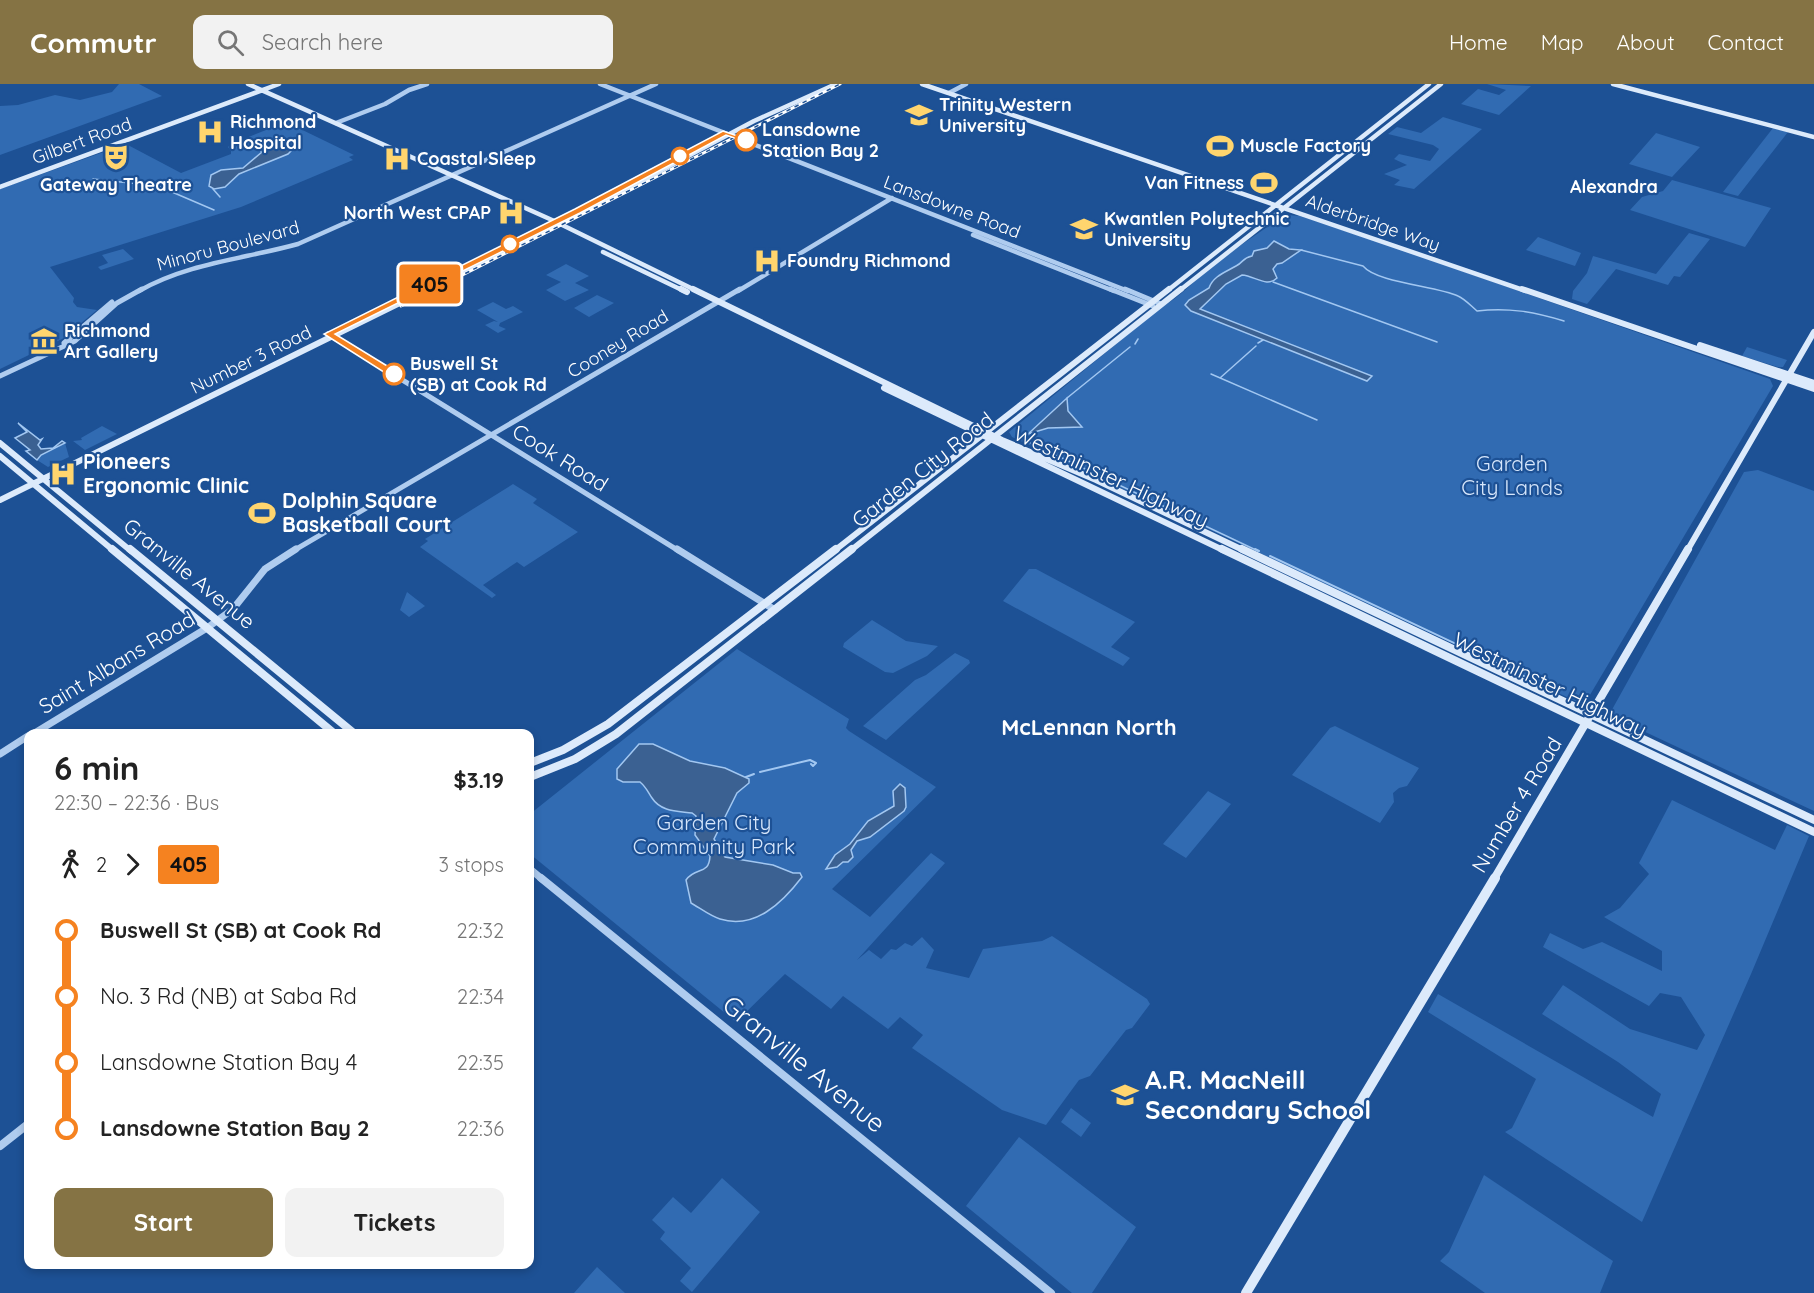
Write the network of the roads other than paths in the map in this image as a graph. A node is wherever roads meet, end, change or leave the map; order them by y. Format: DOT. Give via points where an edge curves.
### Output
graph roads {
  1 [pos="248,84"];
  2 [pos="258,84"];
  3 [pos="279,84"];
  4 [pos="285,84"];
  5 [pos="427,84"];
  6 [pos="600,84"];
  7 [pos="656,84"];
  8 [pos="827,84"];
  9 [pos="836,84"];
  10 [pos="922,84"];
  11 [pos="932,84"];
  12 [pos="966,84"];
  13 [pos="1429,84"];
  14 [pos="1441,84"];
  15 [pos="1612,84"];
  16 [pos="265,90"];
  17 [pos="950,92"];
  18 [pos="629,96"];
  19 [pos="336,123"];
  20 [pos="726,134"];
  21 [pos="1814,137"];
  22 [pos="395,150"];
  23 [pos="1320,170"];
  24 [pos="449,175"];
  25 [pos="0,186"];
  26 [pos="1258,199"];
  27 [pos="1270,199"];
  28 [pos="890,200"];
  29 [pos="1278,204"];
  30 [pos="1286,207"];
  31 [pos="1268,211"];
  32 [pos="1277,214"];
  33 [pos="1299,214"];
  34 [pos="554,225"];
  35 [pos="728,296"];
  36 [pos="716,303"];
  37 [pos="1158,303"];
  38 [pos="1149,304"];
  39 [pos="730,308"];
  40 [pos="1814,332"];
  41 [pos="331,335"];
  42 [pos="1764,372"];
  43 [pos="0,374"];
  44 [pos="1787,377"];
  45 [pos="1814,383"];
  46 [pos="1806,386"];
  47 [pos="1781,388"];
  48 [pos="1814,389"];
  49 [pos="493,435"];
  50 [pos="988,436"];
  51 [pos="0,443"];
  52 [pos="0,456"];
  53 [pos="41,477"];
  54 [pos="31,482"];
  55 [pos="0,494"];
  56 [pos="0,500"];
  57 [pos="1257,560"];
  58 [pos="765,603"];
  59 [pos="775,610"];
  60 [pos="218,621"];
  61 [pos="207,628"];
  62 [pos="1592,714"];
  63 [pos="1587,723"];
  64 [pos="41,729"];
  65 [pos="329,729"];
  66 [pos="349,729"];
  67 [pos="24,739"];
  68 [pos="0,754"];
  69 [pos="534,761"];
  70 [pos="534,776"];
  71 [pos="1814,820"];
  72 [pos="1814,832"];
  73 [pos="534,872"];
  74 [pos="24,1127"];
  75 [pos="0,1146"];
  76 [pos="1051,1293"];
  77 [pos="1246,1293"];
  1 -- 16 [label="main road, Westminster Highway"];
  2 -- 16 [label="main road, Westminster Highway"];
  3 -- 16 [label="main road, Gilbert Road"];
  4 -- 16 [label="main road, Gilbert Road"];
  5 -- 19 [label="street"];
  6 -- 18 [label="street, Lansdowne Road"];
  7 -- 18 [label="street, Minoru Boulevard"];
  8 -- 20 [label="main road, Number 3 Road"];
  9 -- 20 [label="main road, Number 3 Road"];
  10 -- 17 [label="main road, Alderbridge Way"];
  11 -- 17 [label="main road, Alderbridge Way"];
  12 -- 17 [label="street"];
  13 -- 23 [label="main road, Garden City Road"];
  14 -- 30 [label="main road, Garden City Road"];
  15 -- 21 [label="main road"];
  16 -- 19 [label="main road, Westminster Highway"];
  16 -- 25 [label="main road, Gilbert Road"];
  17 -- 26 [label="main road, Alderbridge Way"];
  17 -- 27 [label="main road, Alderbridge Way"];
  18 -- 20 [label="street, Lansdowne Road"];
  18 -- 24 [label="street, Minoru Boulevard"];
  19 -- 22 [label="main road, Westminster Highway"];
  20 -- 28 [label="street, Lansdowne Road"];
  20 -- 34 [label="main road, Number 3 Road"];
  22 -- 24 [label="main road, Westminster Highway"];
  22 -- 24 [label="main road, Westminster Highway"];
  23 -- 27 [label="main road" via="1282,196"];
  23 -- 29 [label="main road, Garden City Road"];
  24 -- 34 [label="main road, Westminster Highway"];
  24 -- 43 [label="street, Minoru Boulevard" via="290,243 207,260 154,278 103,308 70,339"];
  26 -- 29 [label="main road, Alderbridge Way"];
  26 -- 31 [label="main road"];
  27 -- 29 [label="main road, Alderbridge Way"];
  28 -- 35 [label="street, Cooney Road"];
  28 -- 37 [label="street, Lansdowne Road"];
  28 -- 38 [label="street, Lansdowne Road"];
  29 -- 30 [label="main road, Alderbridge Way"];
  29 -- 31 [label="main road, Garden City Road"];
  30 -- 32 [label="main road, Garden City Road"];
  30 -- 33 [label="main road, Alderbridge Way"];
  30 -- 44 [label="main road, Alderbridge Way"];
  31 -- 37 [label="main road, Garden City Road"];
  32 -- 33 [label="main road"];
  32 -- 37 [label="main road, Garden City Road"];
  33 -- 42 [label="main road, Alderbridge Way"];
  34 -- 36 [label="main road, Westminster Highway"];
  34 -- 41 [label="main road, Number 3 Road"];
  35 -- 36 [label="street, Cooney Road"];
  35 -- 39 [label="main road"];
  36 -- 39 [label="main road, Westminster Highway"];
  36 -- 49 [label="street, Cooney Road"];
  36 -- 50 [label="main road, Westminster Highway"];
  37 -- 38 [label="main road, Garden City Road"];
  37 -- 50 [label="main road, Garden City Road"];
  38 -- 50 [label="main road, Garden City Road"];
  39 -- 50 [label="main road, Westminster Highway"];
  40 -- 44 [label="main road, Number 4 Road"];
  41 -- 49 [label="street, Cook Road"];
  41 -- 53 [label="main road, Number 3 Road"];
  42 -- 44 [label="main road, Alderbridge Way"];
  42 -- 47 [label="main road"];
  44 -- 45 [label="main road, Alderbridge Way"];
  44 -- 46 [label="main road, Alderbridge Way"];
  44 -- 47 [label="main road, Number 4 Road"];
  46 -- 47 [label="main road"];
  46 -- 48 [label="main road, Alderbridge Way"];
  47 -- 62 [label="main road, Number 4 Road"];
  49 -- 58 [label="street, Cook Road"];
  49 -- 60 [label="street, Cooney Road" via="273,562 241,601"];
  50 -- 57 [label="main road, Westminster Highway" via="1096,480"];
  50 -- 58 [label="main road, Garden City Road"];
  50 -- 59 [label="main road, Garden City Road"];
  51 -- 53 [label="main road, Granville Avenue"];
  52 -- 54 [label="main road, Granville Avenue"];
  53 -- 54 [label="main road, Number 3 Road"];
  53 -- 60 [label="main road, Granville Avenue"];
  54 -- 55 [label="main road, Number 3 Road"];
  54 -- 56 [label="main road, Number 3 Road"];
  54 -- 61 [label="main road, Granville Avenue"];
  57 -- 62 [label="main road, Westminster Highway"];
  57 -- 63 [label="main road, Westminster Highway"];
  58 -- 59 [label="street, Cook Road"];
  58 -- 69 [label="main road, Garden City Road" via="591,736"];
  59 -- 70 [label="main road, Garden City Road" via="605,742 570,762"];
  60 -- 61 [label="street, Saint Albans Road"];
  60 -- 66 [label="main road, Granville Avenue"];
  61 -- 64 [label="street, Saint Albans Road"];
  61 -- 65 [label="main road, Granville Avenue"];
  62 -- 63 [label="main road, Number 4 Road"];
  62 -- 71 [label="main road, Westminster Highway"];
  63 -- 72 [label="main road, Westminster Highway"];
  63 -- 77 [label="main road, Number 4 Road"];
  67 -- 68 [label="street, Saint Albans Road"];
  73 -- 76 [label="street, Granville Avenue"];
  74 -- 75 [label="street"];
}
